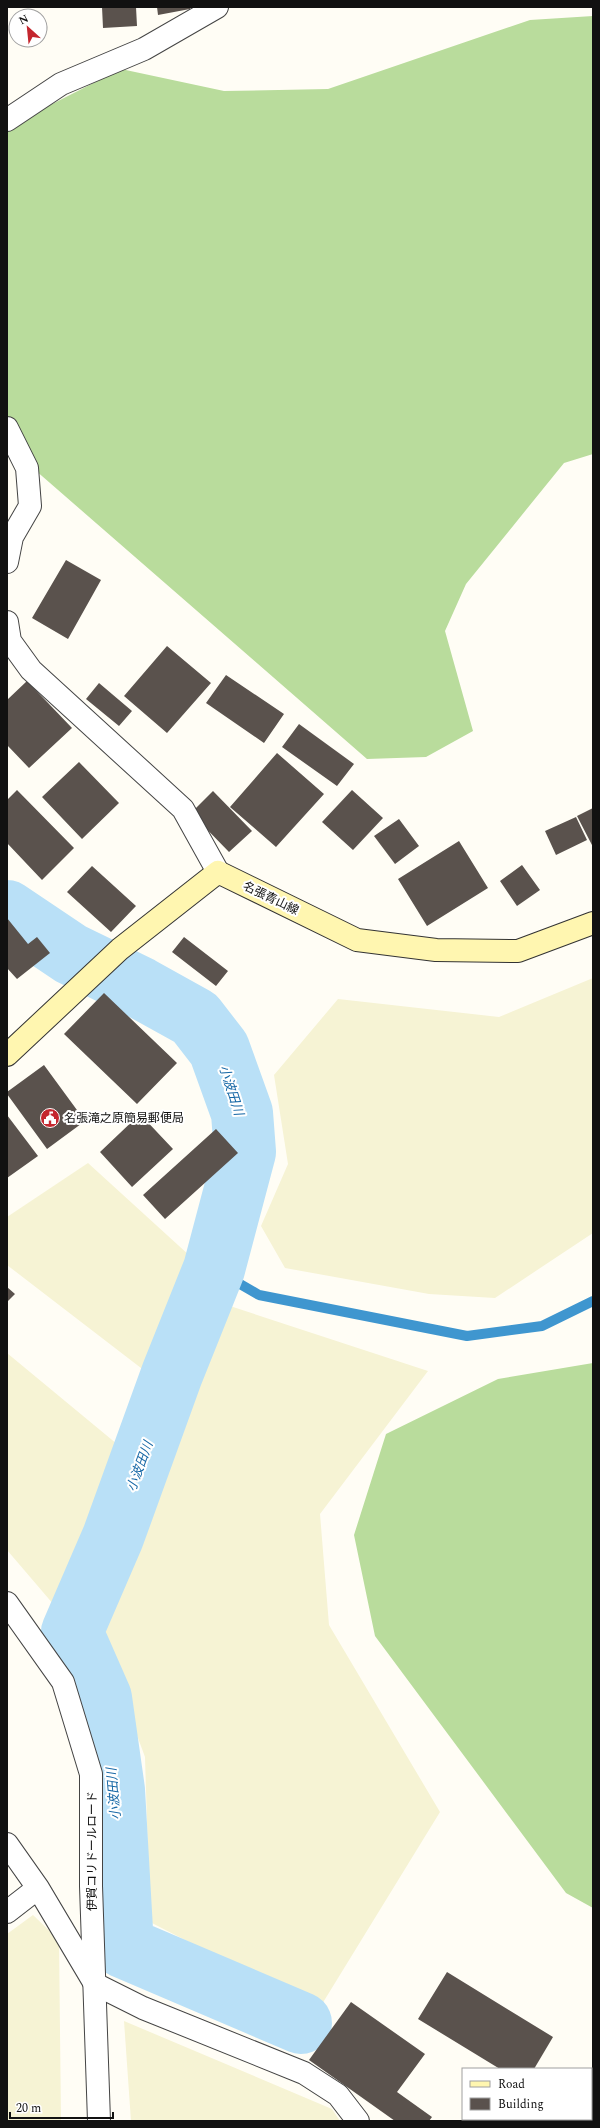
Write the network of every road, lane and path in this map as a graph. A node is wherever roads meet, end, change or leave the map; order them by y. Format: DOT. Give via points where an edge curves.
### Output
graph roads {
  1 [pos="217,7"];
  2 [pos="7,120"];
  3 [pos="7,428"];
  4 [pos="7,562"];
  5 [pos="7,622"];
  6 [pos="218,872"];
  7 [pos="593,923"];
  8 [pos="7,1055"];
  9 [pos="7,1603"];
  10 [pos="7,1844"];
  11 [pos="38,1888"];
  12 [pos="7,1912"];
  13 [pos="95,1984"];
  14 [pos="99,2121"];
  15 [pos="358,2121"];
  1 -- 2 [label="street" via="144,49 62,84"];
  3 -- 4 [label="street" via="27,468 30,506 12,537"];
  5 -- 6 [label="street" via="10,640 31,670 183,809"];
  6 -- 7 [label="main road, 名張青山線" via="357,940 436,950 518,951"];
  6 -- 8 [label="main road" via="120,949"];
  9 -- 13 [label="street, 伊賀コリドールロード" via="64,1682 92,1774 91,1886"];
  10 -- 11 [label="street"];
  11 -- 12 [label="street"];
  11 -- 13 [label="street"];
  13 -- 14 [label="street, 伊賀コリドールロード"];
  13 -- 15 [label="street" via="143,2008 304,2073 338,2095"];
}
